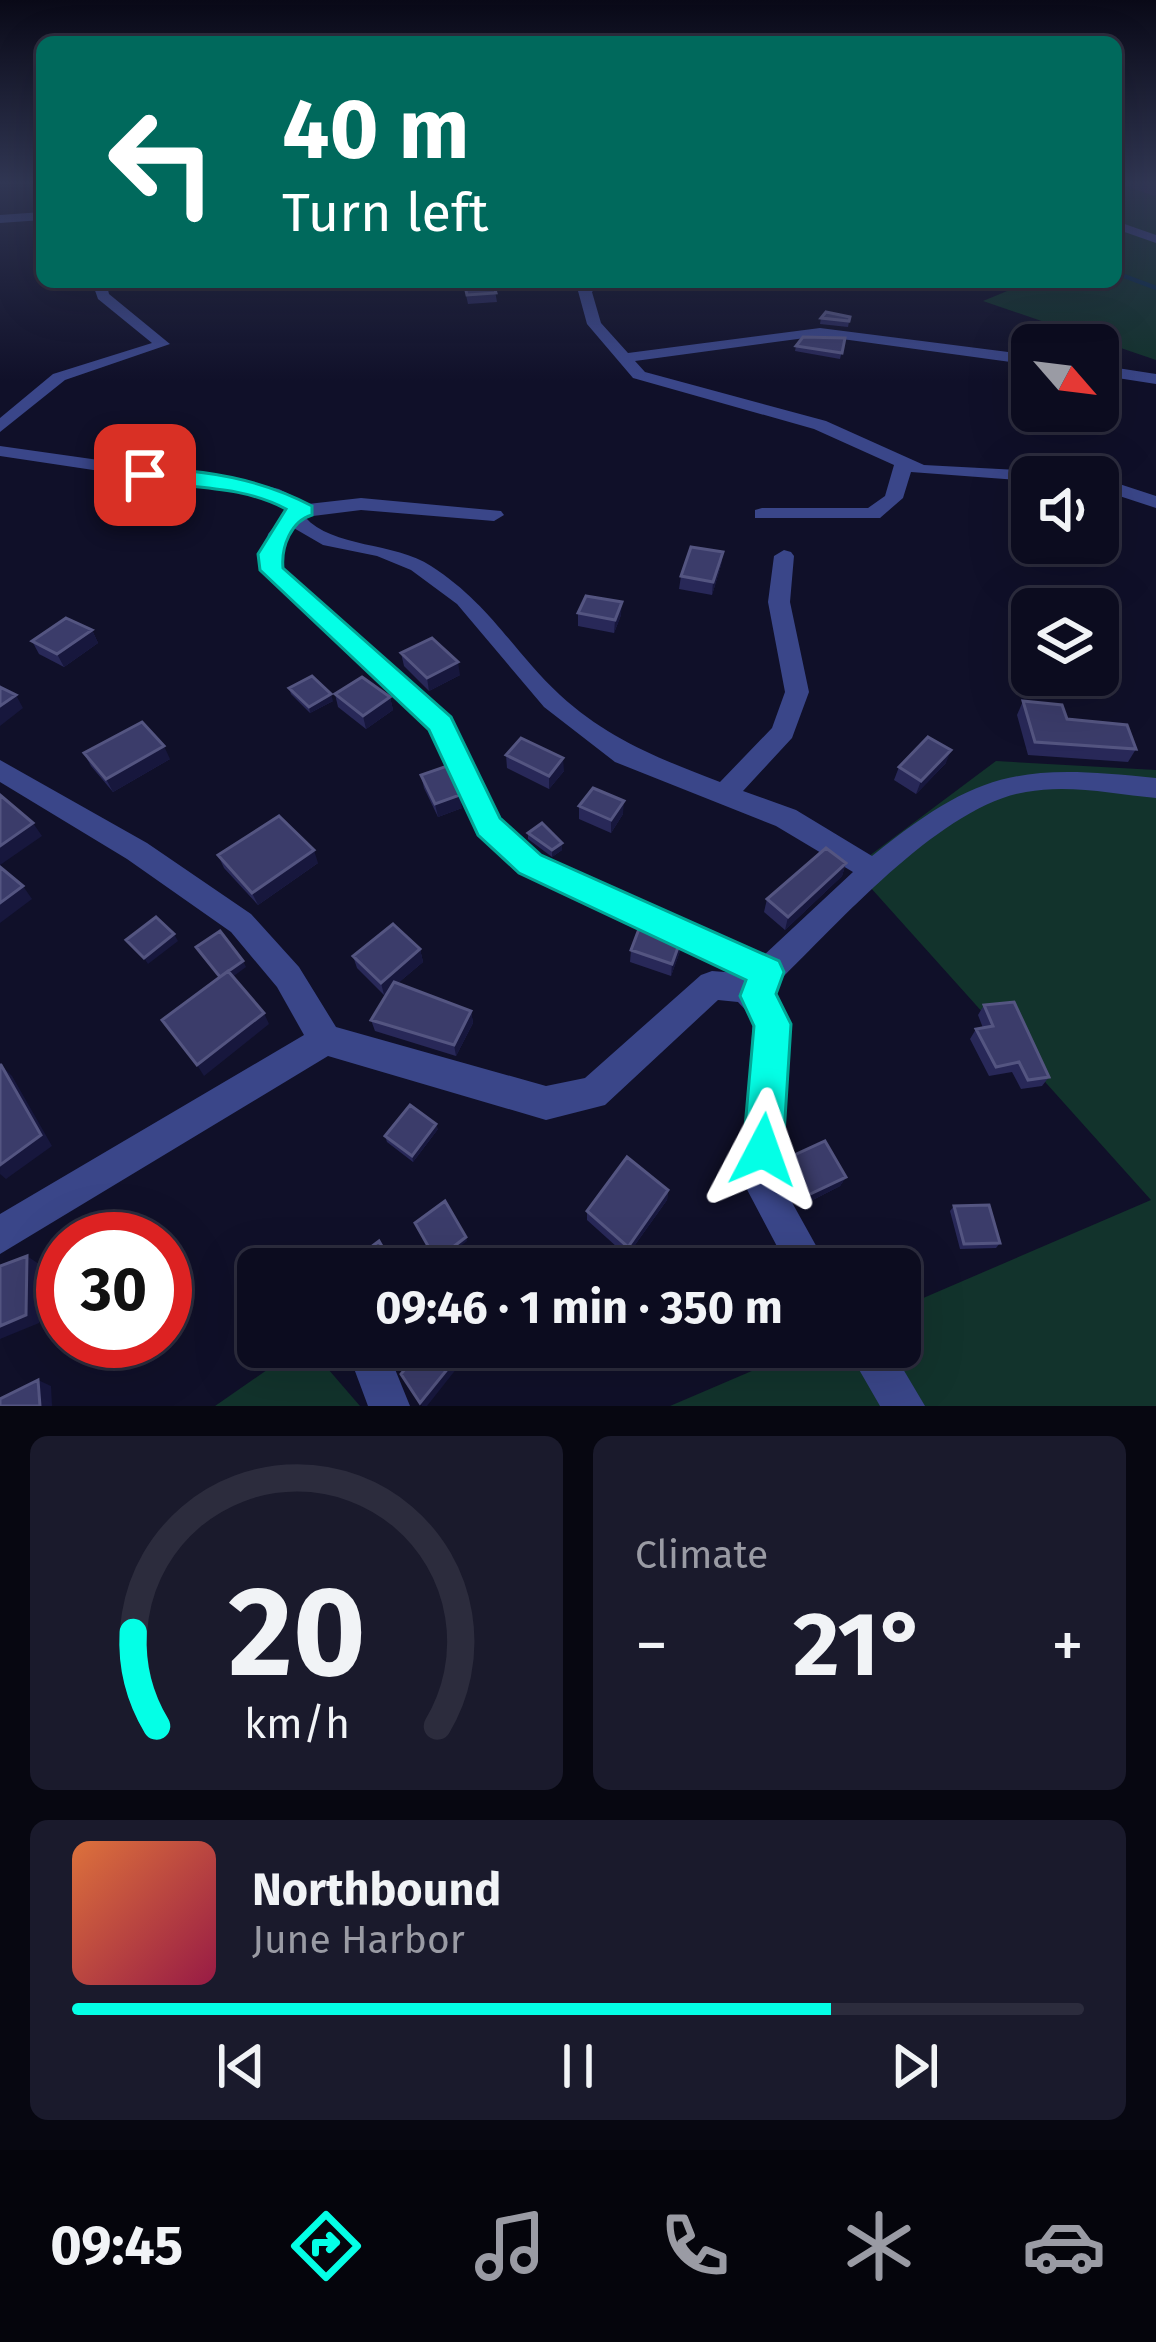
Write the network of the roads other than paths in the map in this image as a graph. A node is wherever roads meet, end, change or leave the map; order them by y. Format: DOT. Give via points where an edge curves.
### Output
graph roads {
  1 [pos="101,288"];
  2 [pos="588,288"];
  3 [pos="1011,357"];
  4 [pos="622,358"];
  5 [pos="1119,374"];
  6 [pos="1156,380"];
  7 [pos="0,427"];
  8 [pos="0,451"];
  9 [pos="904,463"];
  10 [pos="1011,476"];
  11 [pos="1119,490"];
  12 [pos="1156,502"];
  13 [pos="299,512"];
  14 [pos="762,514"];
  15 [pos="494,515"];
  16 [pos="784,556"];
  17 [pos="0,770"];
  18 [pos="1156,788"];
  19 [pos="727,791"];
  20 [pos="876,872"];
  21 [pos="762,984"];
  22 [pos="325,1040"];
  23 [pos="0,1235"];
  24 [pos="798,1248"];
  25 [pos="374,1368"];
  26 [pos="880,1368"];
  27 [pos="389,1406"];
  28 [pos="904,1406"];
  1 -- 7 [label="street" via="163,344 58,377"];
  2 -- 4 [label="street" via="594,324"];
  3 -- 4 [label="street" via="820,332"];
  4 -- 9 [label="street" via="639,376 820,425"];
  5 -- 6 [label="street"];
  8 -- 13 [label="street" via="240,486 272,493"];
  9 -- 10 [label="street" via="943,475"];
  9 -- 14 [label="street" via="894,498 873,514"];
  11 -- 12 [label="street"];
  13 -- 15 [label="street" via="361,504"];
  13 -- 19 [label="street" via="302,527 418,566 465,599 552,701 624,755"];
  13 -- 21 [label="street" via="270,554 272,570 441,724 489,826 530,864"];
  16 -- 19 [label="street" via="779,602 797,692 783,732"];
  17 -- 22 [label="street" via="242,923 288,977"];
  18 -- 20 [label="street" via="1012,784 956,810"];
  19 -- 20 [label="street"];
  20 -- 21 [label="street"];
  21 -- 22 [label="street" via="705,988 592,1093 546,1103"];
  21 -- 24 [label="street" via="773,1024 761,1182"];
  22 -- 23 [label="street"];
  25 -- 27 [label="street"];
  26 -- 28 [label="street"];
}
